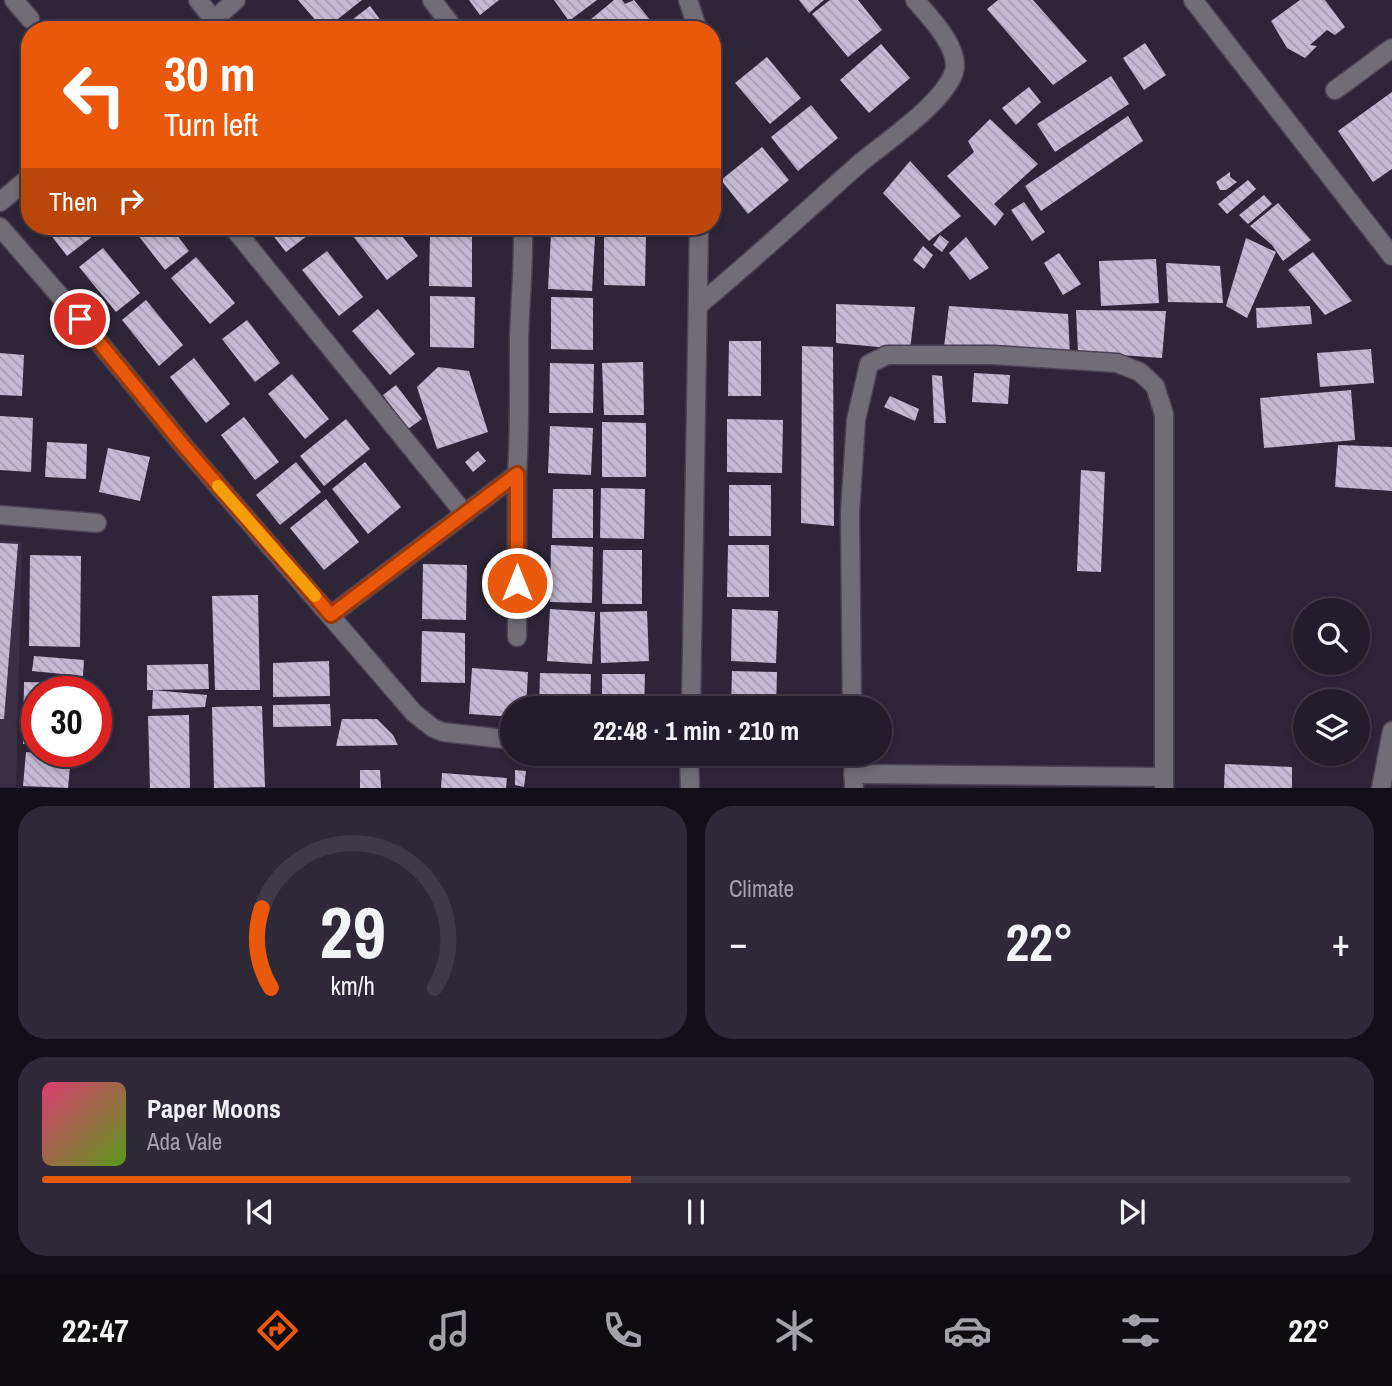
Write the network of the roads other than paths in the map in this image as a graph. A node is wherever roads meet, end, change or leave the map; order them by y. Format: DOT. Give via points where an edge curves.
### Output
graph roads {
  1 [pos="14,0"];
  2 [pos="198,0"];
  3 [pos="236,0"];
  4 [pos="432,0"];
  5 [pos="688,0"];
  6 [pos="915,0"];
  7 [pos="1193,0"];
  8 [pos="30,19"];
  9 [pos="206,21"];
  10 [pos="212,21"];
  11 [pos="449,21"];
  12 [pos="695,21"];
  13 [pos="1392,48"];
  14 [pos="1335,90"];
  15 [pos="21,184"];
  16 [pos="0,202"];
  17 [pos="0,227"];
  18 [pos="239,235"];
  19 [pos="523,235"];
  20 [pos="699,235"];
  21 [pos="1392,256"];
  22 [pos="699,305"];
  23 [pos="517,474"];
  24 [pos="0,514"];
  25 [pos="465,514"];
  26 [pos="97,523"];
  27 [pos="331,615"];
  28 [pos="517,637"];
  29 [pos="691,696"];
  30 [pos="852,696"];
  31 [pos="1392,731"];
  32 [pos="500,739"];
  33 [pos="689,766"];
  34 [pos="854,781"];
  35 [pos="1163,782"];
  36 [pos="690,788"];
  37 [pos="1381,788"];
  1 -- 8 [label="street"];
  2 -- 9 [label="street"];
  3 -- 10 [label="street"];
  4 -- 11 [label="street"];
  5 -- 12 [label="street"];
  6 -- 22 [label="street" via="950,45 955,70 945,90"];
  7 -- 21 [label="street"];
  13 -- 14 [label="street"];
  15 -- 16 [label="street"];
  17 -- 27 [label="street"];
  18 -- 25 [label="street"];
  19 -- 23 [label="street"];
  20 -- 22 [label="street"];
  22 -- 29 [label="street"];
  23 -- 25 [label="street"];
  23 -- 28 [label="street"];
  24 -- 26 [label="street"];
  25 -- 27 [label="street"];
  27 -- 32 [label="street" via="414,713 433,728"];
  30 -- 35 [label="street" via="850,513 856,420 869,363 887,355 993,355 1117,363 1140,372 1155,386 1164,414"];
  31 -- 37 [label="street"];
  33 -- 36 [label="street"];
  34 -- 35 [label="street"];
}
